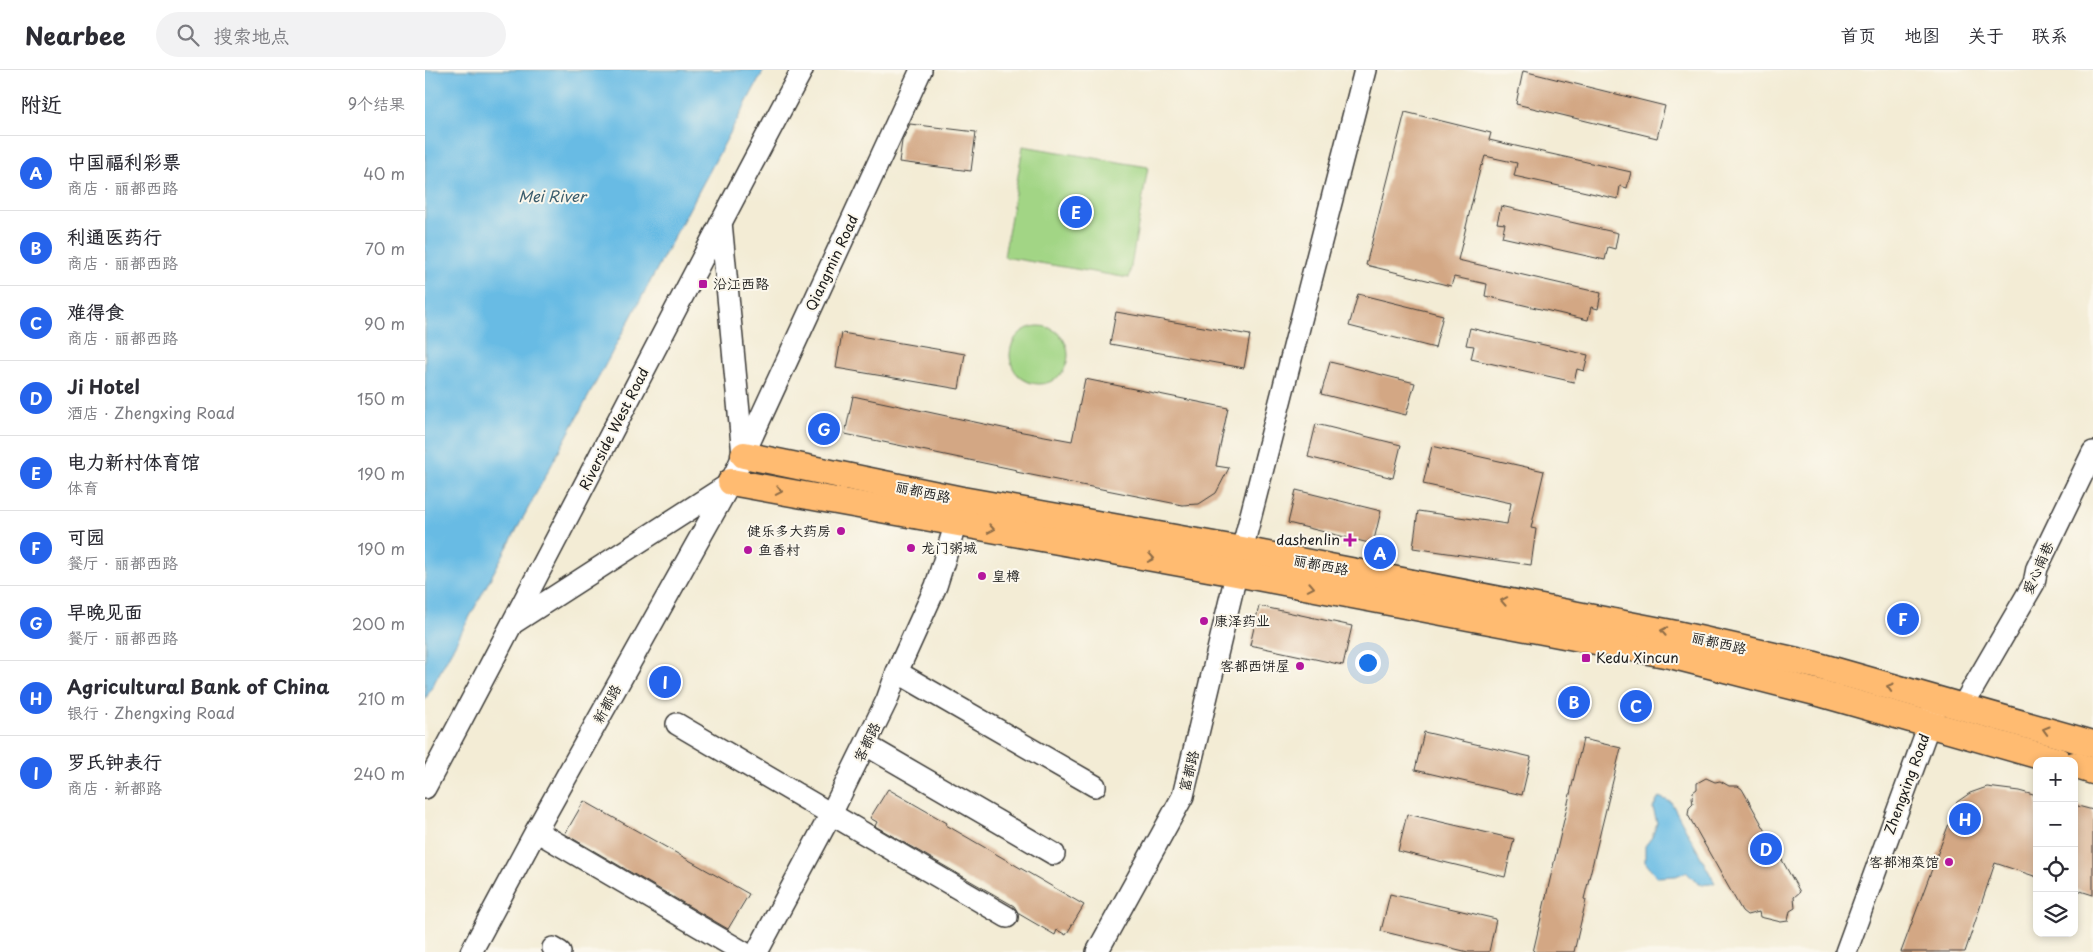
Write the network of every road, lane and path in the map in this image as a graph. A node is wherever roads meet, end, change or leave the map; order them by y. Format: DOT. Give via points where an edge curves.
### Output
graph roads {
  1 [pos="802,70"];
  2 [pos="921,70"];
  3 [pos="1365,70"];
  4 [pos="721,222"];
  5 [pos="2093,452"];
  6 [pos="743,455"];
  7 [pos="731,482"];
  8 [pos="955,523"];
  9 [pos="1239,561"];
  10 [pos="515,622"];
  11 [pos="897,672"];
  12 [pos="1943,711"];
  13 [pos="677,724"];
  14 [pos="2093,744"];
  15 [pos="866,745"];
  16 [pos="2049,757"];
  17 [pos="2078,766"];
  18 [pos="2093,771"];
  19 [pos="1095,786"];
  20 [pos="425,788"];
  21 [pos="831,814"];
  22 [pos="536,830"];
  23 [pos="1054,854"];
  24 [pos="1007,917"];
  25 [pos="471,952"];
  26 [pos="743,952"];
  27 [pos="757,952"];
  28 [pos="1097,952"];
  29 [pos="1846,952"];
  1 -- 4 [label="street, Riverside West Road"];
  2 -- 6 [label="street, Qiangmin Road"];
  3 -- 9 [label="street, 富都路"];
  4 -- 6 [label="street"];
  4 -- 10 [label="street, Riverside West Road"];
  5 -- 12 [label="street, 爱心南巷" via="2037,568 2034,582"];
  6 -- 7 [label="street, 新都路"];
  6 -- 9 [label="main road, 丽都西路"];
  7 -- 8 [label="main road, 丽都西路, one-way"];
  7 -- 10 [label="street"];
  7 -- 22 [label="street, 新都路"];
  8 -- 9 [label="main road, 丽都西路, one-way"];
  8 -- 11 [label="street, 客都路" via="936,586"];
  9 -- 12 [label="main road, 丽都西路"];
  9 -- 28 [label="street, 富都路" via="1183,796"];
  10 -- 20 [label="street, Riverside West Road"];
  11 -- 15 [label="street, 客都路"];
  11 -- 19 [label="street"];
  14 -- 12 [label="main road, 丽都西路, one-way"];
  12 -- 16 [label="main road, 丽都西路"];
  12 -- 29 [label="street, Zhengxing Road"];
  13 -- 21 [label="street"];
  15 -- 21 [label="street, 客都路"];
  15 -- 23 [label="street"];
  17 -- 18 [label="main road"];
  21 -- 24 [label="street"];
  21 -- 27 [label="street, 客都路"];
  22 -- 25 [label="street, 新都路"];
  22 -- 26 [label="street"];
}
